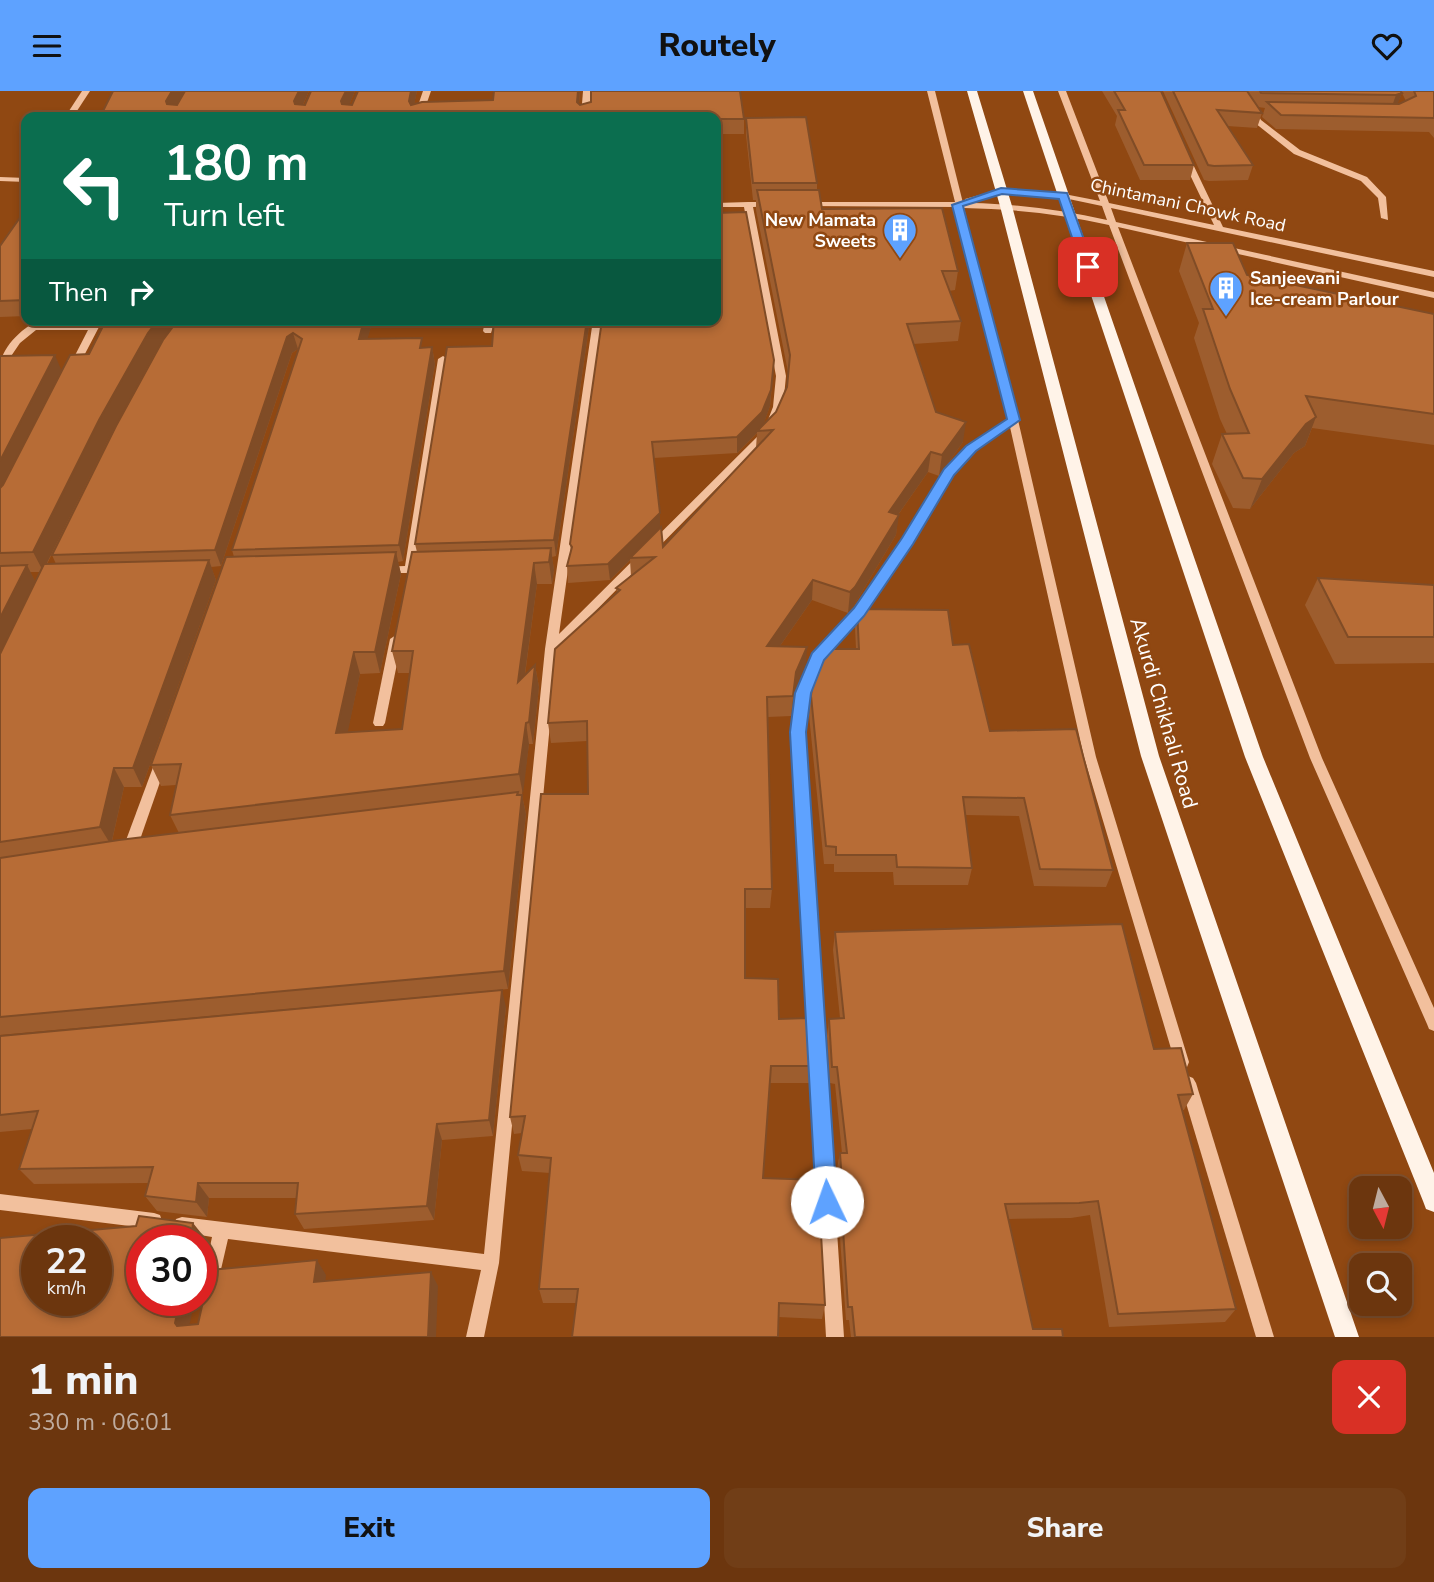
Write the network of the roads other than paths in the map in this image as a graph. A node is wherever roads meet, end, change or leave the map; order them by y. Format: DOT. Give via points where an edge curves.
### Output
graph roads {
  1 [pos="86,91"];
  2 [pos="428,91"];
  3 [pos="587,91"];
  4 [pos="930,91"];
  5 [pos="972,91"];
  6 [pos="1027,91"];
  7 [pos="1062,91"];
  8 [pos="1241,91"];
  9 [pos="72,112"];
  10 [pos="420,112"];
  11 [pos="585,112"];
  12 [pos="1253,112"];
  13 [pos="1267,113"];
  14 [pos="1183,152"];
  15 [pos="0,179"];
  16 [pos="21,180"];
  17 [pos="1064,196"];
  18 [pos="1004,199"];
  19 [pos="1105,203"];
  20 [pos="748,204"];
  21 [pos="776,204"];
  22 [pos="790,204"];
  23 [pos="721,205"];
  24 [pos="958,205"];
  25 [pos="1070,214"];
  26 [pos="1385,218"];
  27 [pos="1113,223"];
  28 [pos="1219,227"];
  29 [pos="1434,274"];
  30 [pos="1434,295"];
  31 [pos="35,326"];
  32 [pos="75,326"];
  33 [pos="489,326"];
  34 [pos="597,326"];
  35 [pos="94,327"];
  36 [pos="107,327"];
  37 [pos="488,331"];
  38 [pos="443,359"];
  39 [pos="0,366"];
  40 [pos="70,374"];
  41 [pos="1013,420"];
  42 [pos="436,568"];
  43 [pos="410,569"];
  44 [pos="372,570"];
  45 [pos="407,582"];
  46 [pos="400,621"];
  47 [pos="551,649"];
  48 [pos="379,723"];
  49 [pos="167,745"];
  50 [pos="129,851"];
  51 [pos="1434,1024"];
  52 [pos="1434,1201"];
  53 [pos="0,1202"];
  54 [pos="222,1229"];
  55 [pos="217,1253"];
  56 [pos="491,1263"];
  57 [pos="475,1337"];
  58 [pos="835,1337"];
  59 [pos="1265,1337"];
  60 [pos="1347,1337"];
  1 -- 9 [label="street"];
  2 -- 10 [label="street"];
  3 -- 11 [label="street"];
  4 -- 24 [label="street"];
  5 -- 18 [label="main road, Akurdi Chikhali Road"];
  6 -- 17 [label="main road"];
  7 -- 19 [label="street"];
  8 -- 12 [label="street"];
  12 -- 13 [label="street"];
  12 -- 26 [label="street" via="1297,152 1364,179 1382,197"];
  14 -- 28 [label="street"];
  15 -- 16 [label="street"];
  17 -- 18 [label="street, Chintamani Chowk Road"];
  17 -- 19 [label="street, Chintamani Chowk Road"];
  17 -- 25 [label="main road"];
  18 -- 24 [label="street, Chintamani Chowk Road"];
  18 -- 24 [label="street, Chintamani Chowk Road"];
  18 -- 25 [label="street, Chintamani Chowk Road"];
  18 -- 60 [label="main road, Akurdi Chikhali Road" via="1150,756"];
  19 -- 27 [label="street"];
  19 -- 28 [label="street, Chintamani Chowk Road"];
  20 -- 21 [label="street"];
  20 -- 23 [label="street"];
  20 -- 47 [label="street" via="781,376 778,407 768,431"];
  22 -- 24 [label="street"];
  24 -- 41 [label="street"];
  25 -- 27 [label="street, Chintamani Chowk Road"];
  25 -- 52 [label="main road" via="1254,757"];
  27 -- 30 [label="street, Chintamani Chowk Road"];
  27 -- 51 [label="street" via="1316,758"];
  28 -- 29 [label="street, Chintamani Chowk Road"];
  31 -- 39 [label="street" via="16,341"];
  32 -- 35 [label="street"];
  33 -- 37 [label="street"];
  34 -- 47 [label="street" via="558,563"];
  35 -- 36 [label="street"];
  35 -- 40 [label="street"];
  38 -- 43 [label="street"];
  41 -- 58 [label="street" via="971,449 949,472 859,612 818,657 803,693 798,732"];
  41 -- 59 [label="street" via="1090,757"];
  42 -- 43 [label="street"];
  43 -- 44 [label="street"];
  43 -- 45 [label="street"];
  46 -- 48 [label="street"];
  47 -- 56 [label="street" via="530,801"];
  49 -- 50 [label="street"];
  53 -- 54 [label="street"];
  54 -- 55 [label="street"];
  54 -- 56 [label="street"];
  56 -- 57 [label="street"];
}
